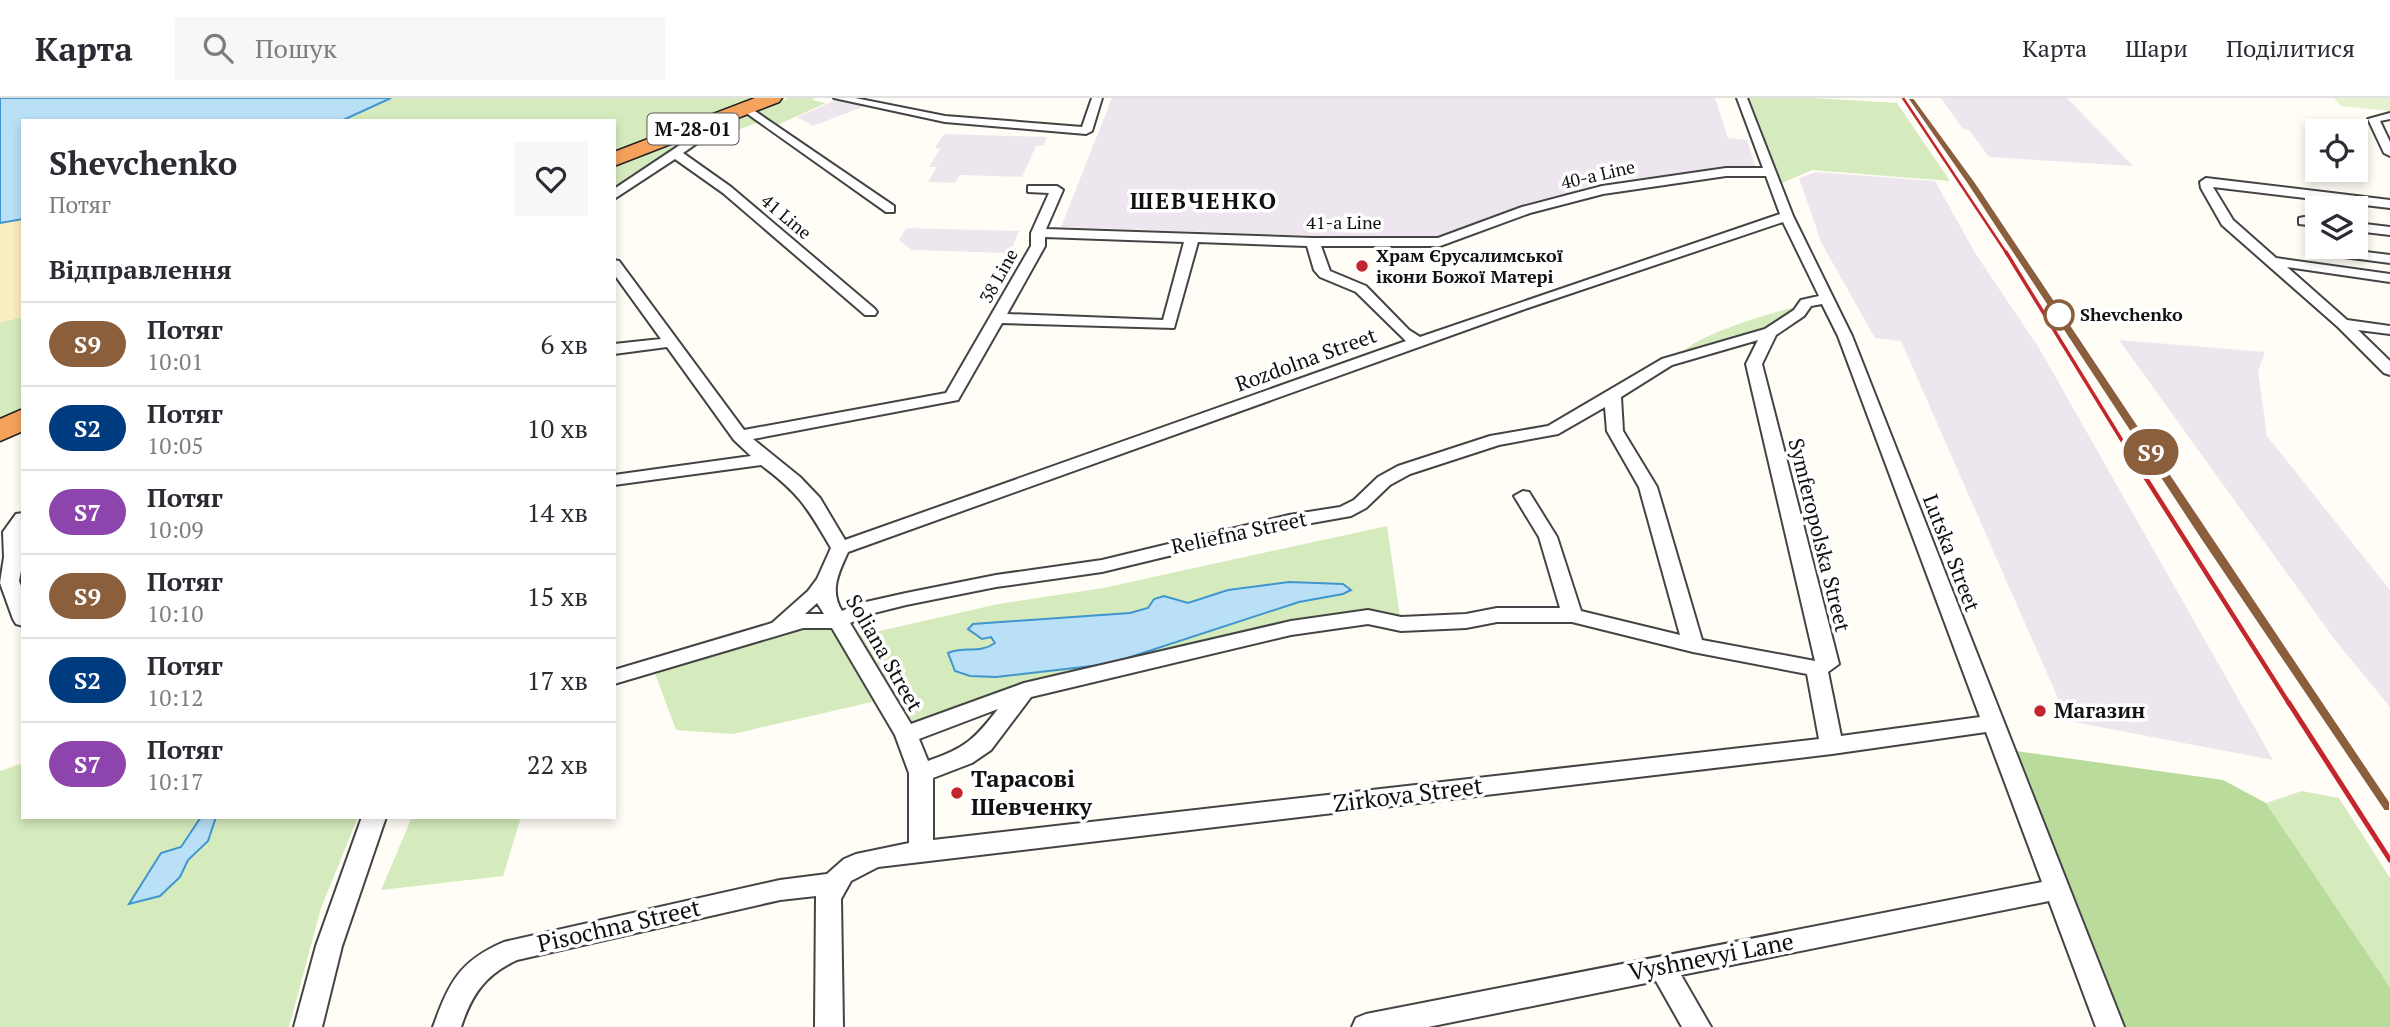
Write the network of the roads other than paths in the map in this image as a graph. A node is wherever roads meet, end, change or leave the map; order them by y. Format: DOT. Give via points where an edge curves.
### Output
graph roads {
  1 [pos="772,98"];
  2 [pos="839,98"];
  3 [pos="1097,98"];
  4 [pos="1742,98"];
  5 [pos="746,108"];
  6 [pos="2390,116"];
  7 [pos="701,126"];
  8 [pos="2389,149"];
  9 [pos="676,154"];
  10 [pos="616,159"];
  11 [pos="1769,172"];
  12 [pos="1032,189"];
  13 [pos="616,194"];
  14 [pos="2390,204"];
  15 [pos="890,209"];
  16 [pos="1787,216"];
  17 [pos="2368,228"];
  18 [pos="2390,231"];
  19 [pos="1038,233"];
  20 [pos="1192,238"];
  21 [pos="1313,242"];
  22 [pos="1440,242"];
  23 [pos="2368,256"];
  24 [pos="2390,259"];
  25 [pos="2271,261"];
  26 [pos="616,267"];
  27 [pos="2390,278"];
  28 [pos="1826,299"];
  29 [pos="870,312"];
  30 [pos="998,318"];
  31 [pos="2343,324"];
  32 [pos="2390,330"];
  33 [pos="1770,332"];
  34 [pos="671,342"];
  35 [pos="1418,342"];
  36 [pos="616,349"];
  37 [pos="2390,370"];
  38 [pos="1613,397"];
  39 [pos="21,419"];
  40 [pos="0,432"];
  41 [pos="740,436"];
  42 [pos="764,459"];
  43 [pos="616,480"];
  44 [pos="1523,496"];
  45 [pos="12,528"];
  46 [pos="840,548"];
  47 [pos="826,580"];
  48 [pos="21,614"];
  49 [pos="1572,615"];
  50 [pos="837,621"];
  51 [pos="773,630"];
  52 [pos="1693,645"];
  53 [pos="1817,669"];
  54 [pos="616,676"];
  55 [pos="1024,691"];
  56 [pos="1992,723"];
  57 [pos="905,735"];
  58 [pos="1832,746"];
  59 [pos="921,773"];
  60 [pos="373,819"];
  61 [pos="921,851"];
  62 [pos="832,884"];
  63 [pos="2056,888"];
  64 [pos="1662,967"];
  65 [pos="308,1027"];
  66 [pos="447,1027"];
  67 [pos="829,1027"];
  68 [pos="1366,1027"];
  69 [pos="1697,1027"];
  70 [pos="2110,1027"];
  1 -- 5 [label="highway, М-28-01"];
  2 -- 3 [label="street" via="945,119 1086,131"];
  4 -- 11 [label="street, Lutska Street"];
  5 -- 7 [label="highway, М-28-01"];
  5 -- 15 [label="street"];
  6 -- 8 [label="street" via="2374,117"];
  7 -- 9 [label="street" via="702,133"];
  7 -- 10 [label="highway, М-28-01"];
  9 -- 13 [label="street"];
  9 -- 29 [label="street, 41 Line" via="727,190"];
  11 -- 16 [label="street, Lutska Street"];
  11 -- 22 [label="street, 40-a Line" via="1726,172 1602,190 1526,210"];
  12 -- 19 [label="street, 38 Line" via="1057,190"];
  14 -- 25 [label="street" via="2206,182 2227,222"];
  16 -- 28 [label="street, Lutska Street"];
  16 -- 35 [label="street, Rozdolna Street"];
  17 -- 18 [label="street"];
  19 -- 20 [label="street, 41-a Line"];
  19 -- 30 [label="street, 38 Line" via="1038,246"];
  20 -- 21 [label="street, 41-a Line"];
  20 -- 30 [label="street" via="1168,325"];
  21 -- 22 [label="street, 41-a Line"];
  21 -- 35 [label="street" via="1325,274 1362,289"];
  23 -- 24 [label="street"];
  25 -- 27 [label="street"];
  25 -- 31 [label="street"];
  26 -- 34 [label="street"];
  28 -- 33 [label="street, Reliefna Street" via="1807,303"];
  28 -- 56 [label="street, Lutska Street" via="1845,336"];
  30 -- 41 [label="street, 38 Line" via="952,397"];
  31 -- 32 [label="street"];
  31 -- 37 [label="street"];
  33 -- 38 [label="street, Reliefna Street" via="1667,362"];
  33 -- 53 [label="street, Symferopolska Street" via="1754,363 1828,664"];
  34 -- 36 [label="street"];
  34 -- 41 [label="street"];
  35 -- 46 [label="street, Rozdolna Street"];
  38 -- 50 [label="street, Reliefna Street" via="1552,430 1496,440 1404,470 1345,512 1102,566 906,599"];
  38 -- 52 [label="street" via="1615,430 1648,487"];
  39 -- 40 [label="highway"];
  41 -- 42 [label="street"];
  42 -- 43 [label="street"];
  42 -- 46 [label="street" via="814,502"];
  44 -- 49 [label="street" via="1548,537"];
  45 -- 48 [label="street" via="14,557 9,581"];
  46 -- 47 [label="street, Soliana Street"];
  47 -- 50 [label="street, Soliana Street" via="826,601"];
  47 -- 51 [label="street"];
  49 -- 52 [label="street"];
  49 -- 55 [label="street" via="1497,615 1401,624 1367,617 1292,628"];
  50 -- 51 [label="street, Reliefna Street" via="802,621"];
  50 -- 57 [label="street, Soliana Street"];
  51 -- 54 [label="street, Reliefna Street"];
  52 -- 53 [label="street"];
  53 -- 58 [label="street, Symferopolska Street"];
  55 -- 57 [label="street"];
  55 -- 59 [label="street" via="984,744"];
  56 -- 58 [label="street, Zirkova Street"];
  56 -- 63 [label="street, Lutska Street"];
  57 -- 59 [label="street, Soliana Street"];
  58 -- 61 [label="street, Zirkova Street"];
  59 -- 61 [label="street, Soliana Street"];
  60 -- 65 [label="street" via="329,946"];
  61 -- 62 [label="street, Zirkova Street" via="864,860 848,867"];
  62 -- 66 [label="street, Pisochna Street" via="780,890 513,950 488,960 472,973 461,988"];
  62 -- 67 [label="street" via="826,920"];
  63 -- 64 [label="street, Vyshnevyi Lane"];
  63 -- 70 [label="street, Lutska Street"];
  64 -- 68 [label="street, Vyshnevyi Lane"];
  64 -- 69 [label="street"];
}
